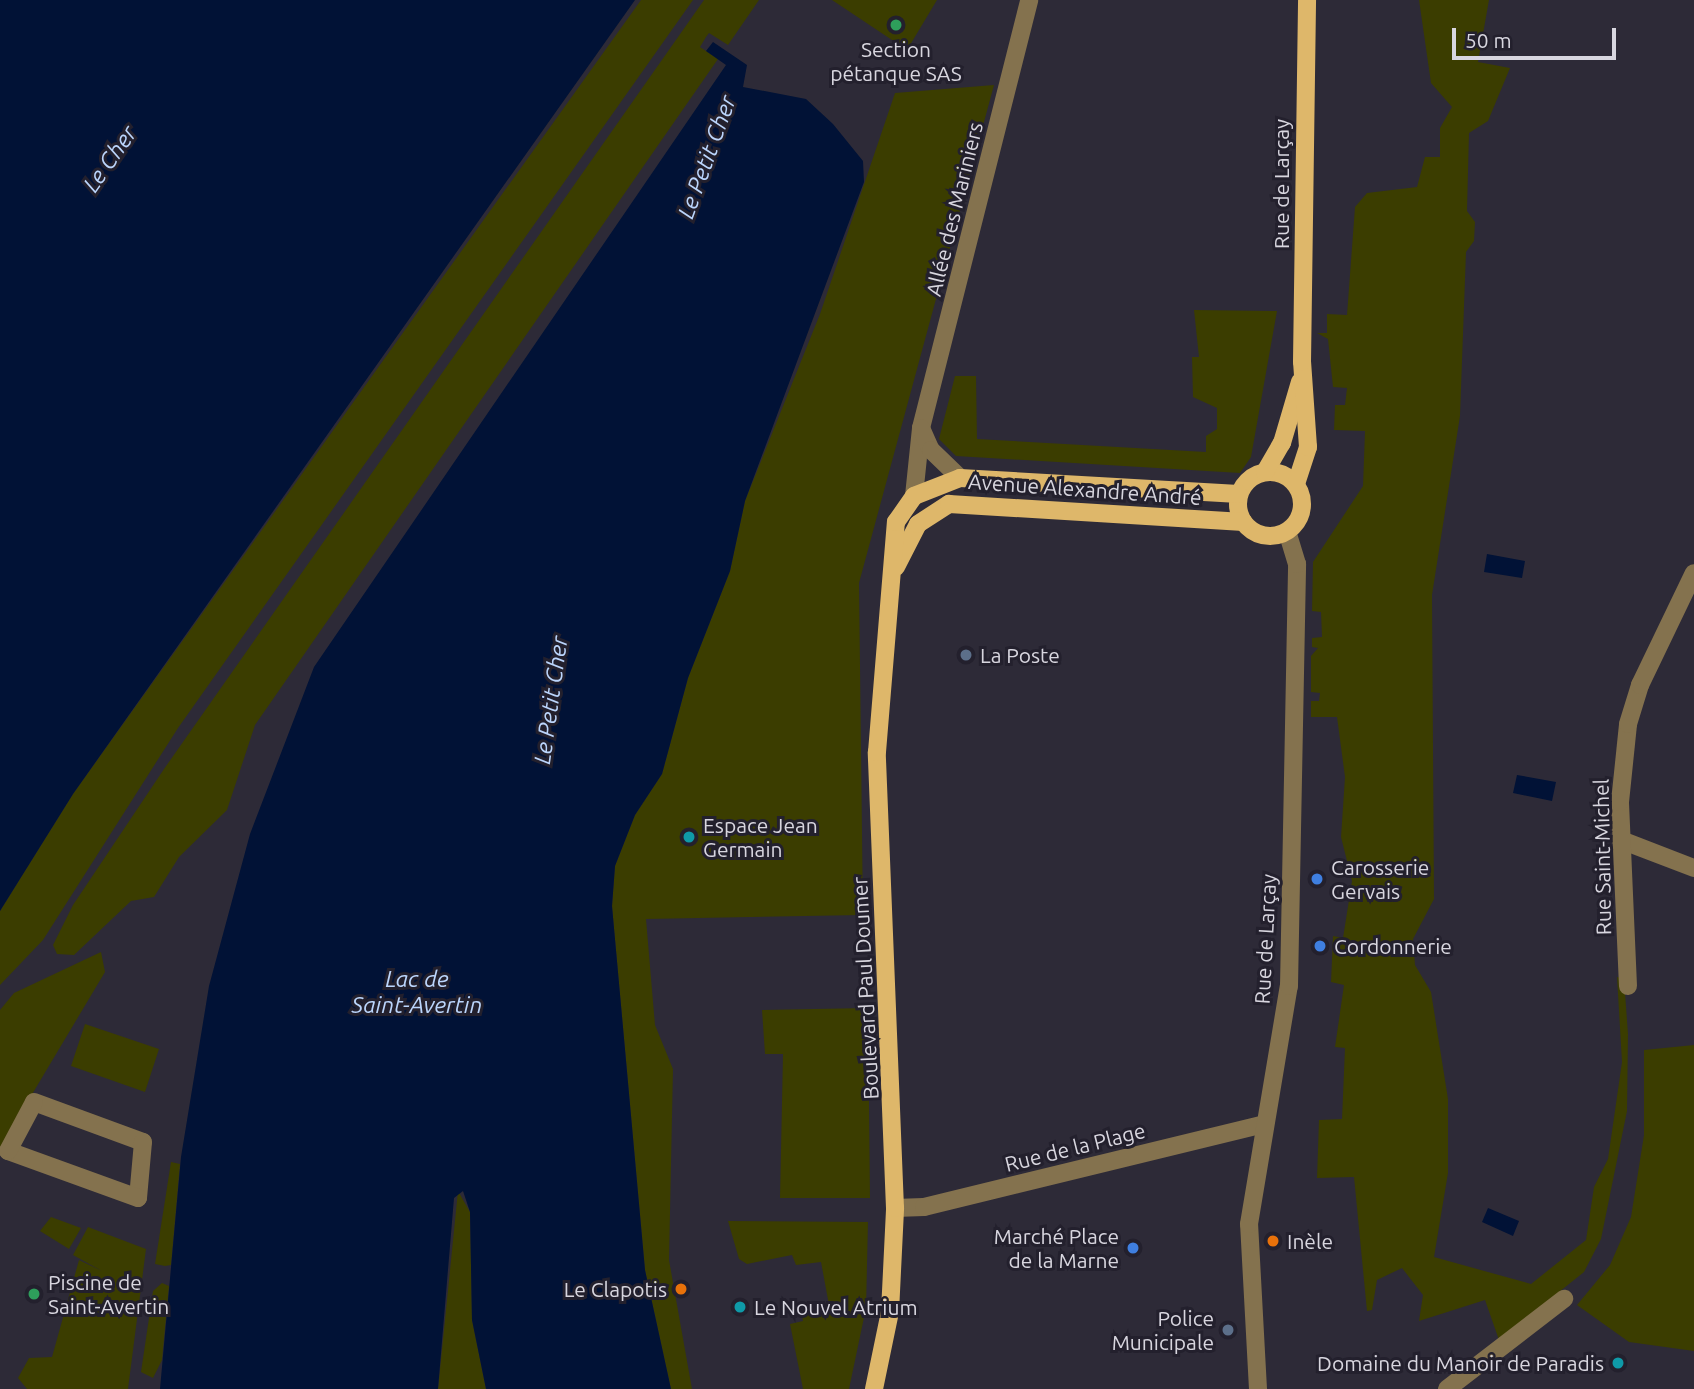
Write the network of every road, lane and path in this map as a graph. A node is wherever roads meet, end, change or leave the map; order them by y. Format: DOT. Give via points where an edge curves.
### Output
graph roads {
  1 [pos="1029,0"];
  2 [pos="1307,0"];
  3 [pos="1303,369"];
  4 [pos="921,428"];
  5 [pos="1265,472"];
  6 [pos="960,478"];
  7 [pos="1296,484"];
  8 [pos="1240,494"];
  9 [pos="914,496"];
  10 [pos="1243,522"];
  11 [pos="1287,531"];
  12 [pos="1694,573"];
  13 [pos="891,584"];
  14 [pos="1621,840"];
  15 [pos="1694,869"];
  16 [pos="1628,986"];
  17 [pos="1265,1124"];
  18 [pos="4,1157"];
  19 [pos="895,1208"];
  20 [pos="1564,1299"];
  21 [pos="874,1389"];
  22 [pos="1258,1389"];
  23 [pos="1447,1389"];
  1 -- 4 [label="street, Allée des Mariniers"];
  2 -- 3 [label="main road, Rue de Larçay"];
  3 -- 5 [label="main road" via="1282,443"];
  3 -- 7 [label="main road" via="1308,447"];
  4 -- 6 [label="street" via="931,450"];
  4 -- 9 [label="street, Allée des Mariniers"];
  5 -- 7 [label="main road"];
  5 -- 8 [label="main road"];
  6 -- 8 [label="main road, Avenue Alexandre André"];
  6 -- 9 [label="main road, Avenue Alexandre André"];
  7 -- 11 [label="main road" via="1301,513"];
  8 -- 10 [label="main road"];
  9 -- 13 [label="main road" via="896,522"];
  10 -- 11 [label="main road" via="1259,535"];
  10 -- 13 [label="main road, Avenue Alexandre André" via="949,504 929,513 908,537"];
  11 -- 17 [label="street, Rue de Larçay" via="1297,564 1289,986"];
  12 -- 14 [label="street, Rue Saint-Michel" via="1652,657 1629,724"];
  13 -- 19 [label="main road, Boulevard Paul Doumer" via="877,752"];
  14 -- 15 [label="street"];
  14 -- 16 [label="street, Rue Saint-Michel"];
  17 -- 19 [label="street, Rue de la Plage" via="924,1207"];
  17 -- 22 [label="street, Rue de Larçay" via="1248,1247"];
  18 -- 18 [label="street" via="34,1160 138,1198 143,1142 34,1102"];
  19 -- 21 [label="main road, Boulevard Paul Doumer" via="890,1312"];
  20 -- 23 [label="street"];
}
